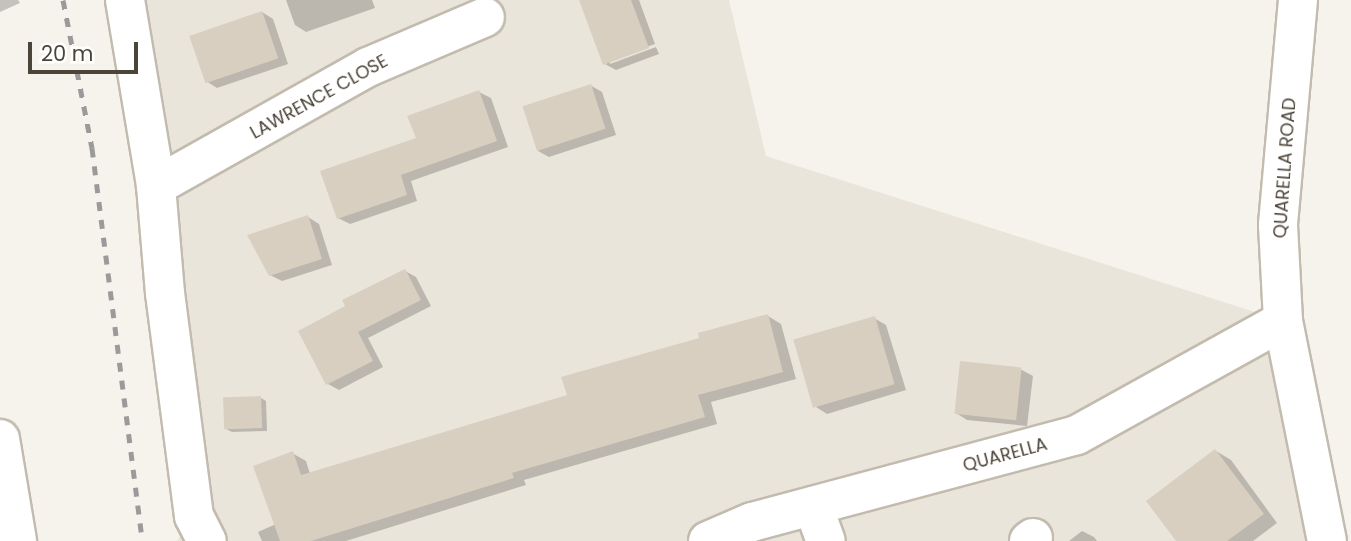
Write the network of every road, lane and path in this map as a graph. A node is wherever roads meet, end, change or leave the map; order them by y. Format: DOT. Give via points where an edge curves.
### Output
graph roads {
  1 [pos="125,0"];
  2 [pos="1298,0"];
  3 [pos="485,17"];
  4 [pos="156,186"];
  5 [pos="1283,321"];
  6 [pos="0,439"];
  7 [pos="813,506"];
  8 [pos="17,541"];
  9 [pos="207,541"];
  10 [pos="708,541"];
  11 [pos="826,541"];
  12 [pos="1327,541"];
  1 -- 4 [label="street"];
  2 -- 5 [label="street, QUARELLA ROAD" via="1278,225"];
  3 -- 4 [label="street, LAWRENCE CLOSE" via="368,67"];
  4 -- 9 [label="street" via="194,516"];
  5 -- 7 [label="street, QUARELLA" via="1077,435"];
  5 -- 12 [label="street, QUARELLA ROAD"];
  6 -- 8 [label="street"];
  7 -- 10 [label="street, QUARELLA" via="752,522"];
  7 -- 11 [label="street"];
}
